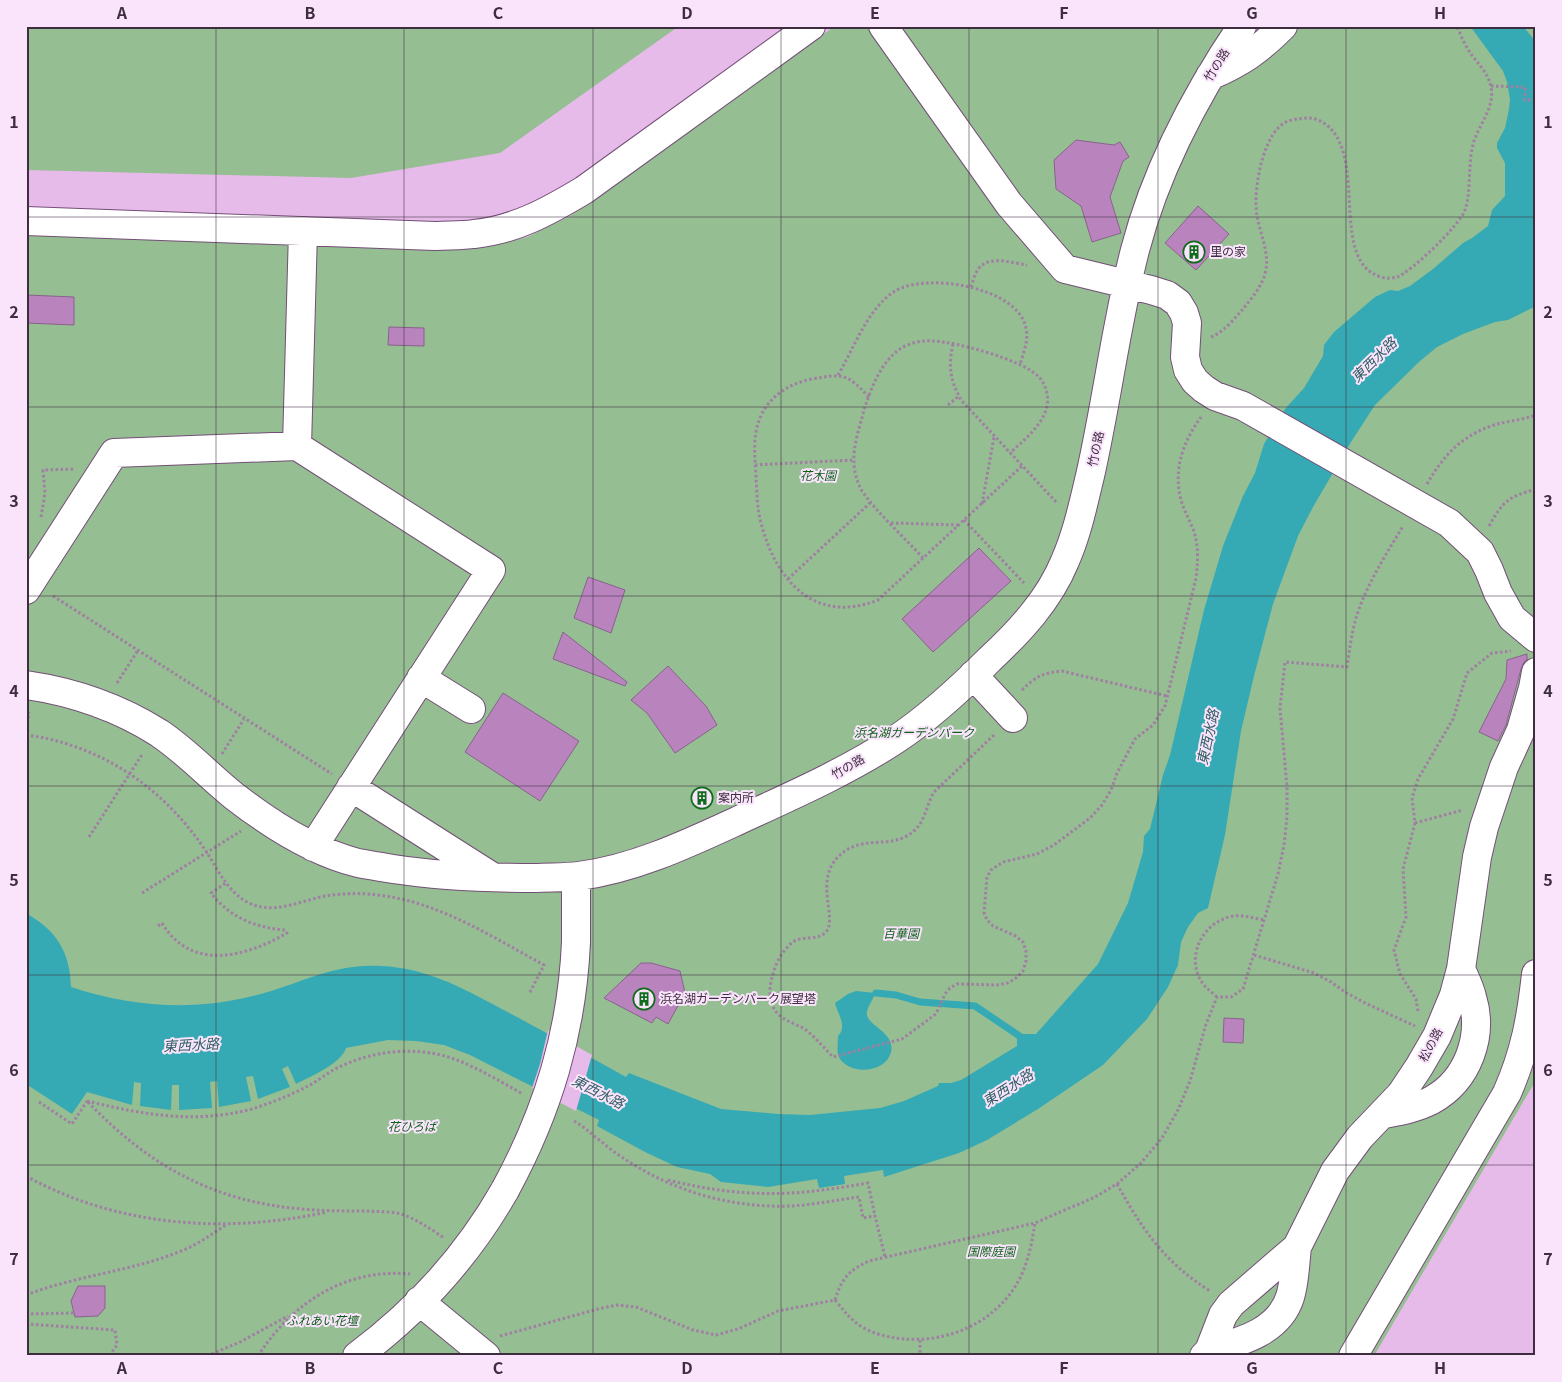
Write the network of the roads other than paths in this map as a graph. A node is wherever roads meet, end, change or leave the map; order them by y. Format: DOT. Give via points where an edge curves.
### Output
graph roads {
  1 [pos="811,26"];
  2 [pos="883,26"];
  3 [pos="1242,26"];
  4 [pos="1283,26"];
  5 [pos="1210,76"];
  6 [pos="26,221"];
  7 [pos="303,231"];
  8 [pos="1128,284"];
  9 [pos="297,446"];
  10 [pos="30,578"];
  11 [pos="1525,644"];
  12 [pos="1536,672"];
  13 [pos="973,675"];
  14 [pos="421,678"];
  15 [pos="26,685"];
  16 [pos="471,710"];
  17 [pos="1008,712"];
  18 [pos="1528,726"];
  19 [pos="351,787"];
  20 [pos="313,847"];
  21 [pos="492,877"];
  22 [pos="576,877"];
  23 [pos="1461,969"];
  24 [pos="1536,974"];
  25 [pos="1384,1114"];
  26 [pos="1297,1247"];
  27 [pos="419,1301"];
  28 [pos="479,1350"];
  29 [pos="1206,1353"];
  30 [pos="356,1356"];
  31 [pos="1353,1356"];
  1 -- 7 [label="lane" via="584,190 550,211 513,226 475,234 435,236"];
  2 -- 8 [label="lane" via="1009,204 1064,269"];
  3 -- 5 [label="lane, 竹の路"];
  4 -- 5 [label="lane" via="1263,46 1235,65"];
  5 -- 8 [label="lane, 竹の路" via="1164,166 1136,248"];
  6 -- 7 [label="lane"];
  7 -- 9 [label="lane"];
  8 -- 11 [label="lane" via="1167,295 1178,303 1187,324 1185,357 1188,370 1204,389 1243,406 1449,523 1476,549 1490,570 1498,593"];
  8 -- 13 [label="lane, 竹の路" via="1098,440 1078,525 1064,565 1042,603 1013,637"];
  9 -- 10 [label="lane" via="114,454"];
  9 -- 14 [label="lane" via="491,570"];
  12 -- 18 [label="lane, 松の路"];
  13 -- 17 [label="lane"];
  13 -- 22 [label="lane, 竹の路" via="944,703 896,740 821,782 629,866"];
  14 -- 16 [label="lane"];
  14 -- 19 [label="lane"];
  15 -- 20 [label="lane, 竹の路" via="78,696 134,718 184,752 234,796"];
  18 -- 23 [label="lane, 松の路" via="1504,767 1488,814 1477,857"];
  19 -- 20 [label="lane"];
  19 -- 21 [label="lane"];
  20 -- 21 [label="lane, 竹の路" via="356,862 399,870"];
  21 -- 22 [label="lane, 竹の路"];
  22 -- 27 [label="lane, bridge" via="575,971 568,1020 557,1068 541,1115 505,1190 464,1251"];
  23 -- 25 [label="lane, 松の路" via="1454,995 1430,1032 1419,1067"];
  23 -- 25 [label="lane" via="1472,997 1476,1021 1474,1045 1465,1067 1451,1086 1432,1100"];
  24 -- 31 [label="lane" via="1525,1046 1507,1093"];
  25 -- 26 [label="lane, 松の路" via="1334,1171"];
  26 -- 29 [label="lane, 松の路" via="1230,1304 1222,1314"];
  26 -- 29 [label="lane" via="1290,1298 1282,1313 1268,1328 1255,1335"];
  27 -- 28 [label="lane"];
  27 -- 30 [label="lane"];
}
